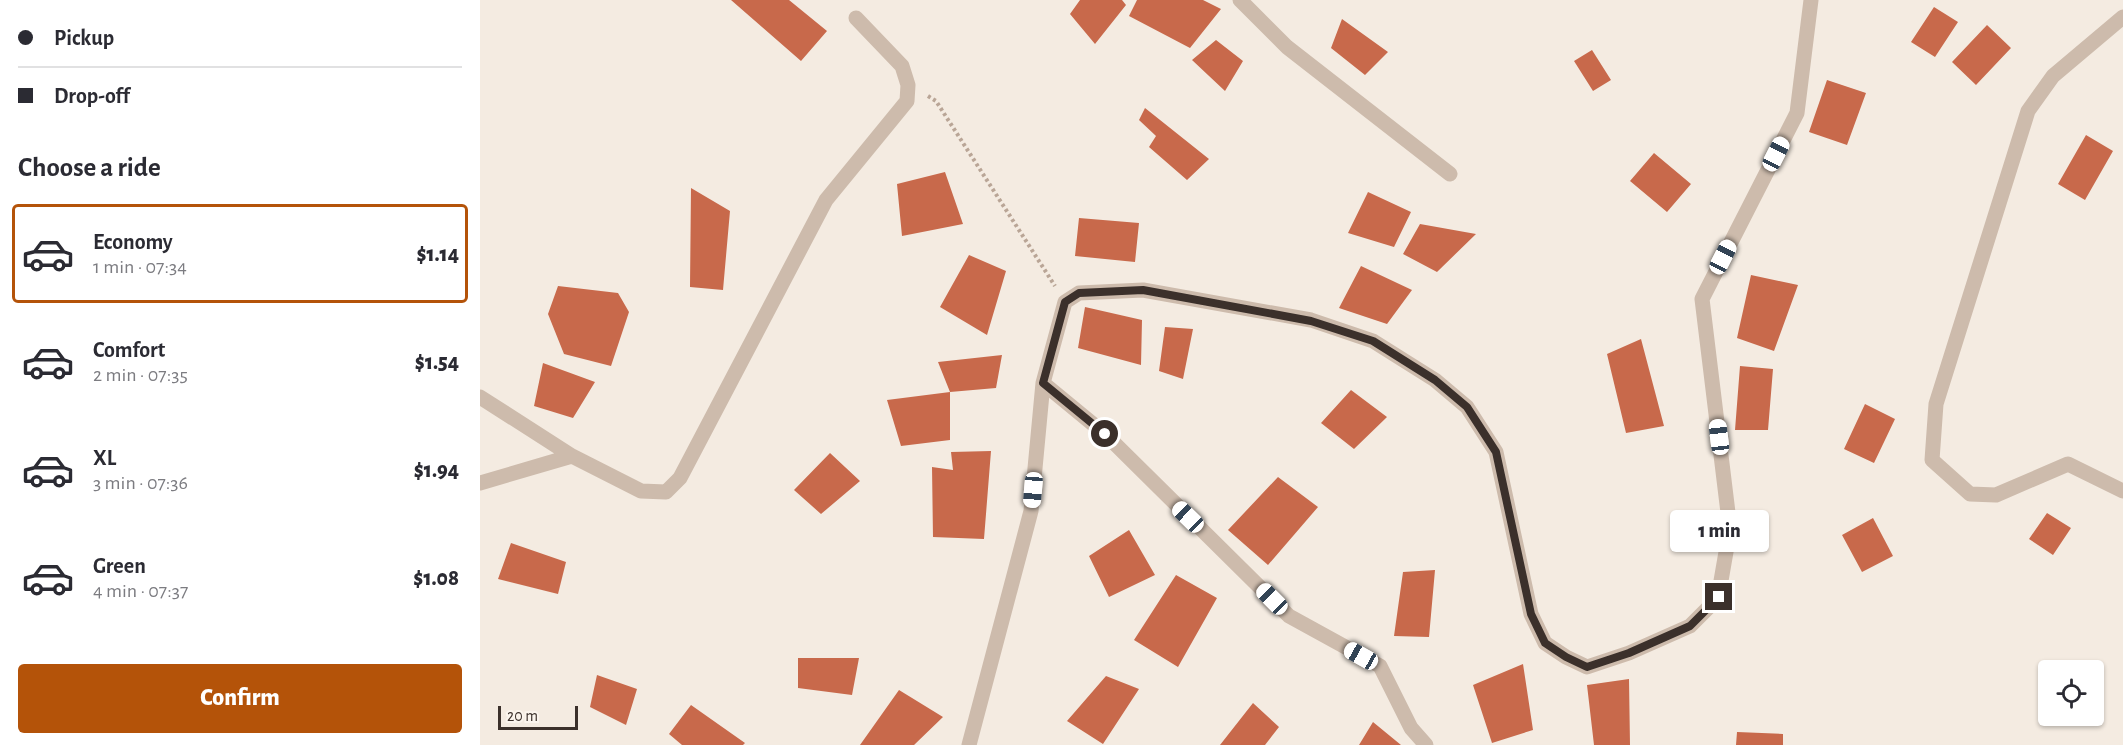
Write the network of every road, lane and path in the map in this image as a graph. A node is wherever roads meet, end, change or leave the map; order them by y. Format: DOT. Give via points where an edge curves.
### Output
graph roads {
  1 [pos="1240,0"];
  2 [pos="1811,0"];
  3 [pos="2123,17"];
  4 [pos="856,18"];
  5 [pos="908,85"];
  6 [pos="1450,174"];
  7 [pos="1065,302"];
  8 [pos="1043,383"];
  9 [pos="480,397"];
  10 [pos="572,456"];
  11 [pos="480,483"];
  12 [pos="2123,491"];
  13 [pos="969,745"];
  14 [pos="1426,745"];
  1 -- 6 [label="street" via="1287,46"];
  2 -- 7 [label="street" via="1797,113 1702,298 1730,529 1719,597 1690,626 1629,653 1587,667 1545,643 1531,614 1496,452 1467,407 1435,380 1373,341 1311,321 1143,290 1079,293"];
  3 -- 12 [label="street" via="2053,76 2028,111 1936,404 1932,460 1970,494 1996,495 2068,464"];
  4 -- 5 [label="street" via="902,66"];
  5 -- 7 [label="path" via="936,101"];
  5 -- 10 [label="street" via="907,101 826,200 680,478 666,492 640,491"];
  7 -- 8 [label="street"];
  8 -- 13 [label="street" via="1031,511"];
  8 -- 14 [label="street" via="1105,434 1289,616 1380,666 1411,728"];
  9 -- 10 [label="street"];
  10 -- 11 [label="street"];
}
